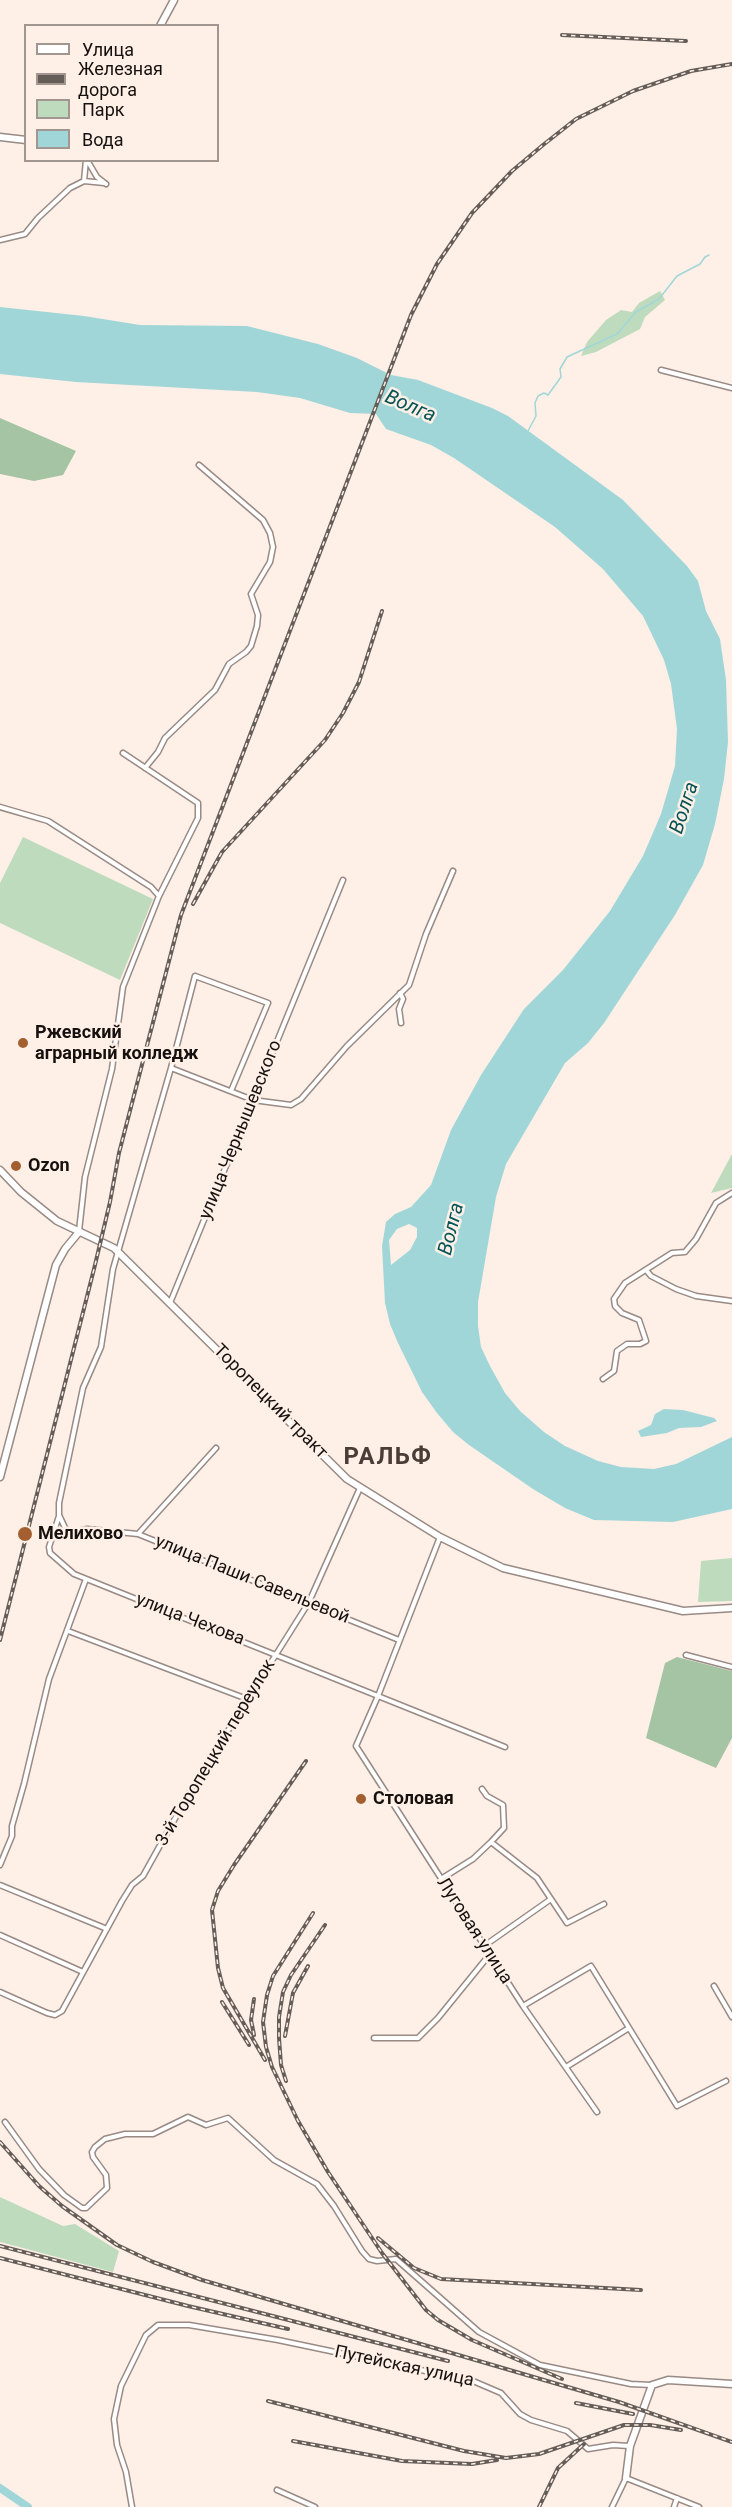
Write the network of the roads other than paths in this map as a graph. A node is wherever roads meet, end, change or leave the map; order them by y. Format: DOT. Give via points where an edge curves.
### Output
graph roads {
  1 [pos="174,0"];
  2 [pos="161,24"];
  3 [pos="0,137"];
  4 [pos="24,140"];
  5 [pos="86,162"];
  6 [pos="87,162"];
  7 [pos="84,181"];
  8 [pos="0,240"];
  9 [pos="661,370"];
  10 [pos="732,388"];
  11 [pos="199,465"];
  12 [pos="123,753"];
  13 [pos="145,768"];
  14 [pos="0,807"];
  15 [pos="453,871"];
  16 [pos="343,880"];
  17 [pos="159,896"];
  18 [pos="400,993"];
  19 [pos="401,1023"];
  20 [pos="171,1068"];
  21 [pos="231,1091"];
  22 [pos="253,1100"];
  23 [pos="0,1170"];
  24 [pos="732,1193"];
  25 [pos="79,1232"];
  26 [pos="118,1252"];
  27 [pos="645,1270"];
  28 [pos="732,1301"];
  29 [pos="170,1304"];
  30 [pos="603,1379"];
  31 [pos="216,1448"];
  32 [pos="2,1465"];
  33 [pos="0,1477"];
  34 [pos="360,1488"];
  35 [pos="59,1515"];
  36 [pos="67,1532"];
  37 [pos="138,1534"];
  38 [pos="53,1537"];
  39 [pos="440,1537"];
  40 [pos="86,1579"];
  41 [pos="309,1602"];
  42 [pos="732,1608"];
  43 [pos="68,1631"];
  44 [pos="399,1640"];
  45 [pos="275,1653"];
  46 [pos="686,1655"];
  47 [pos="732,1667"];
  48 [pos="378,1696"];
  49 [pos="248,1699"];
  50 [pos="505,1747"];
  51 [pos="482,1789"];
  52 [pos="491,1842"];
  53 [pos="0,1865"];
  54 [pos="441,1879"];
  55 [pos="0,1885"];
  56 [pos="551,1899"];
  57 [pos="604,1904"];
  58 [pos="107,1929"];
  59 [pos="0,1935"];
  60 [pos="484,1946"];
  61 [pos="490,1954"];
  62 [pos="84,1972"];
  63 [pos="714,1986"];
  64 [pos="0,1992"];
  65 [pos="523,2006"];
  66 [pos="732,2017"];
  67 [pos="629,2028"];
  68 [pos="374,2038"];
  69 [pos="566,2067"];
  70 [pos="726,2081"];
  71 [pos="597,2112"];
  72 [pos="4,2122"];
  73 [pos="732,2384"];
  74 [pos="652,2385"];
  75 [pos="630,2446"];
  76 [pos="626,2478"];
  77 [pos="277,2490"];
  78 [pos="677,2498"];
  79 [pos="132,2507"];
  80 [pos="315,2507"];
  81 [pos="612,2507"];
  82 [pos="674,2507"];
  83 [pos="699,2507"];
  1 -- 2 [label="main road"];
  3 -- 4 [label="main road"];
  5 -- 7 [label="street"];
  6 -- 7 [label="street" via="106,184"];
  7 -- 8 [label="street" via="70,188 25,234"];
  9 -- 10 [label="street"];
  11 -- 13 [label="street" via="262,520 273,547 270,562 251,594 258,615 251,646 229,664 215,690 165,738"];
  12 -- 13 [label="street"];
  13 -- 17 [label="street" via="198,803 198,818"];
  14 -- 17 [label="street" via="48,821 151,886"];
  15 -- 18 [label="street" via="409,985"];
  16 -- 22 [label="street, улица Чернышевского"];
  17 -- 25 [label="street" via="123,987 111,1069 85,1177"];
  18 -- 19 [label="street"];
  18 -- 22 [label="street" via="301,1098 291,1105"];
  20 -- 21 [label="street"];
  20 -- 21 [label="street" via="195,976 268,1003"];
  20 -- 26 [label="street"];
  21 -- 22 [label="street"];
  22 -- 29 [label="street, улица Чернышевского"];
  23 -- 25 [label="main road" via="39,1208"];
  24 -- 27 [label="street" via="716,1203 685,1252 672,1253"];
  25 -- 26 [label="main road, Торопецкий тракт"];
  25 -- 32 [label="main road" via="56,1265"];
  26 -- 29 [label="main road, Торопецкий тракт"];
  26 -- 35 [label="street" via="101,1347 83,1388 61,1488"];
  27 -- 28 [label="street" via="676,1290"];
  27 -- 30 [label="street" via="625,1282 614,1299 622,1313 639,1320 646,1341 627,1344 617,1351 614,1371"];
  29 -- 34 [label="main road, Торопецкий тракт"];
  31 -- 37 [label="street"];
  32 -- 33 [label="main road"];
  34 -- 39 [label="main road, Торопецкий тракт"];
  34 -- 41 [label="street, 3-й Торопецкий переулок"];
  35 -- 36 [label="street"];
  35 -- 38 [label="street, улица Чехова"];
  36 -- 37 [label="street, улица Паши Савельевой" via="87,1529"];
  36 -- 38 [label="street, улица Паши Савельевой"];
  37 -- 41 [label="street, улица Паши Савельевой"];
  38 -- 40 [label="street, улица Чехова" via="49,1547 53,1557"];
  39 -- 42 [label="main road, Торопецкий тракт" via="503,1568 683,1611"];
  39 -- 44 [label="street"];
  40 -- 43 [label="street"];
  40 -- 45 [label="street, улица Чехова"];
  41 -- 44 [label="street, улица Паши Савельевой"];
  41 -- 45 [label="street, 3-й Торопецкий переулок"];
  43 -- 49 [label="street"];
  43 -- 53 [label="street" via="49,1678 12,1836"];
  44 -- 48 [label="street"];
  45 -- 48 [label="street, улица Чехова"];
  45 -- 49 [label="street, 3-й Торопецкий переулок"];
  46 -- 47 [label="street"];
  48 -- 50 [label="street, улица Чехова"];
  48 -- 54 [label="street, Луговая улица" via="356,1746"];
  49 -- 58 [label="street, 3-й Торопецкий переулок" via="144,1875 132,1885"];
  51 -- 52 [label="street" via="503,1805 504,1828"];
  52 -- 54 [label="street"];
  52 -- 56 [label="street" via="537,1878"];
  54 -- 60 [label="street, Луговая улица"];
  55 -- 58 [label="street"];
  56 -- 57 [label="street" via="567,1923"];
  56 -- 60 [label="street"];
  58 -- 62 [label="street, 3-й Торопецкий переулок"];
  59 -- 62 [label="street"];
  60 -- 61 [label="street, Луговая улица"];
  61 -- 65 [label="street, Луговая улица"];
  61 -- 68 [label="street" via="418,2038"];
  62 -- 64 [label="street, 3-й Торопецкий переулок" via="62,2011 55,2015"];
  63 -- 66 [label="street"];
  65 -- 67 [label="street" via="591,1966"];
  65 -- 69 [label="street, Луговая улица"];
  67 -- 69 [label="street"];
  67 -- 70 [label="street" via="677,2106"];
  69 -- 71 [label="street, Луговая улица"];
  72 -- 74 [label="street" via="39,2169 64,2195 86,2208 107,2188 106,2175 92,2152 105,2139 153,2134 188,2117 206,2125 228,2118 274,2160 316,2184 369,2259 396,2259 479,2332 540,2365"];
  73 -- 74 [label="main road" via="668,2380"];
  74 -- 75 [label="main road"];
  75 -- 76 [label="main road"];
  75 -- 79 [label="street, Путейская улица" via="588,2449 567,2431 531,2420 501,2393 473,2381 200,2327 158,2325 146,2335 121,2386 114,2418"];
  76 -- 78 [label="street"];
  76 -- 81 [label="street"];
  77 -- 80 [label="street"];
  78 -- 82 [label="street"];
  78 -- 83 [label="street"];
}
